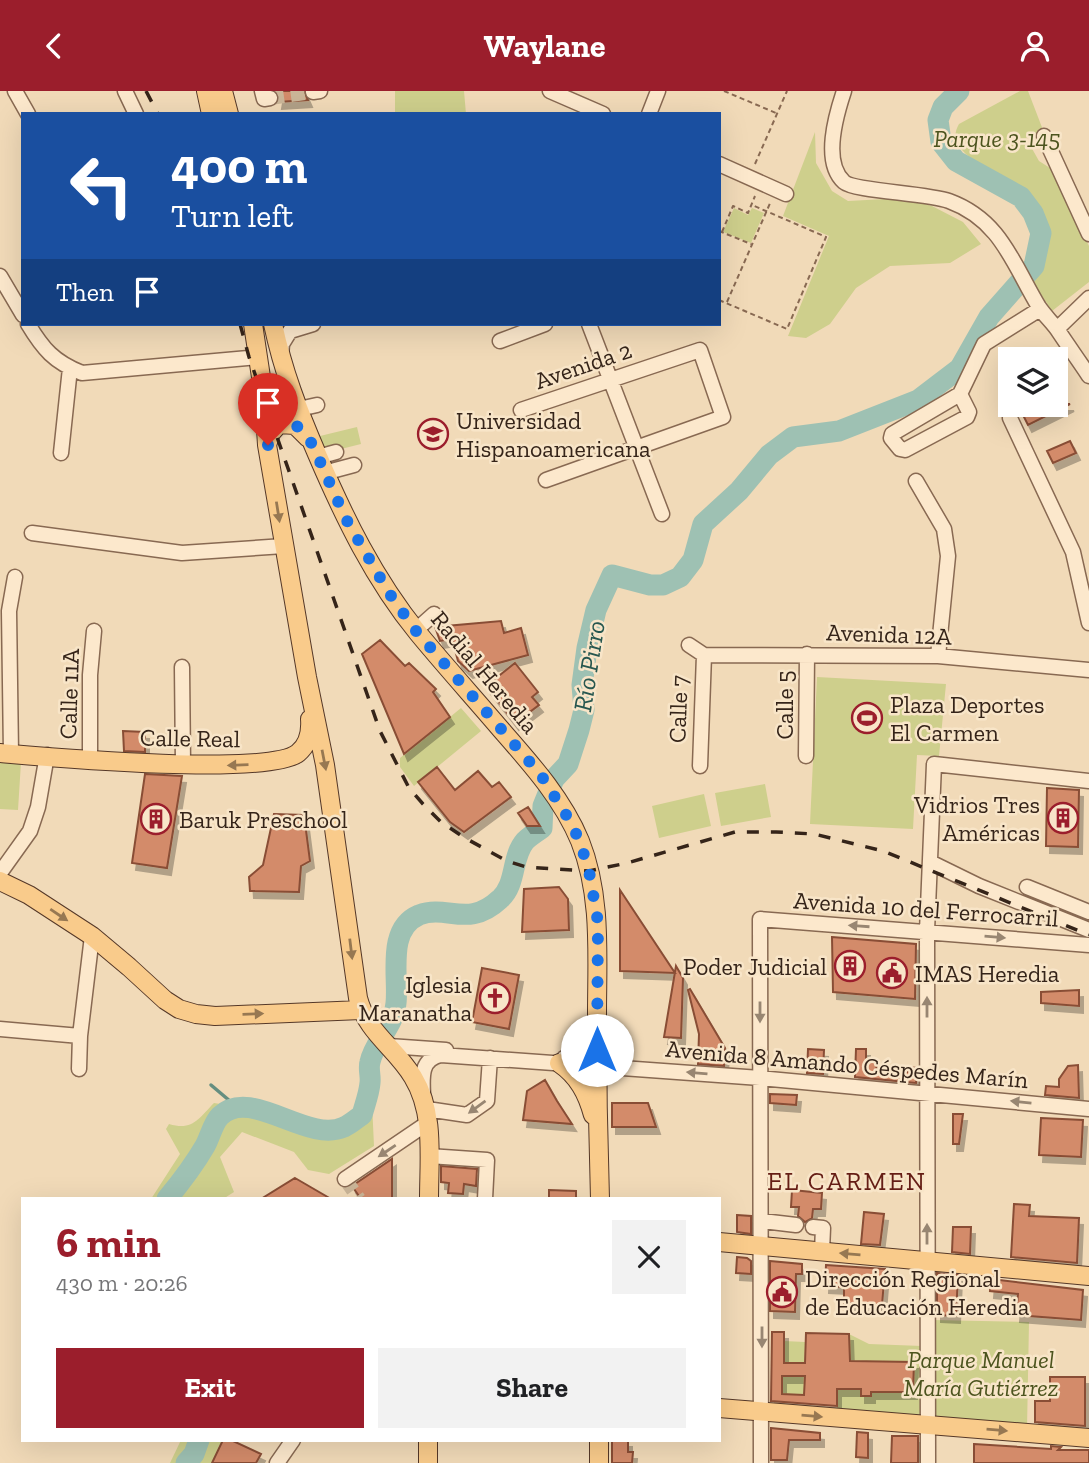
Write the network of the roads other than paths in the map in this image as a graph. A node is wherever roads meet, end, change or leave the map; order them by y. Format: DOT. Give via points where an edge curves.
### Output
graph roads {
  1 [pos="15,91"];
  2 [pos="125,91"];
  3 [pos="206,91"];
  4 [pos="214,91"];
  5 [pos="223,91"];
  6 [pos="550,91"];
  7 [pos="658,91"];
  8 [pos="844,91"];
  9 [pos="27,112"];
  10 [pos="135,112"];
  11 [pos="211,112"];
  12 [pos="218,112"];
  13 [pos="228,112"];
  14 [pos="598,112"];
  15 [pos="650,112"];
  16 [pos="1044,136"];
  17 [pos="721,165"];
  18 [pos="781,191"];
  19 [pos="1089,234"];
  20 [pos="0,277"];
  21 [pos="1089,298"];
  22 [pos="1040,309"];
  23 [pos="21,312"];
  24 [pos="29,326"];
  25 [pos="253,326"];
  26 [pos="272,326"];
  27 [pos="301,326"];
  28 [pos="540,326"];
  29 [pos="590,326"];
  30 [pos="1057,330"];
  31 [pos="500,341"];
  32 [pos="259,357"];
  33 [pos="281,359"];
  34 [pos="70,368"];
  35 [pos="1089,376"];
  36 [pos="610,378"];
  37 [pos="960,394"];
  38 [pos="317,404"];
  39 [pos="299,409"];
  40 [pos="521,410"];
  41 [pos="1010,418"];
  42 [pos="268,445"];
  43 [pos="636,447"];
  44 [pos="336,452"];
  45 [pos="61,453"];
  46 [pos="318,458"];
  47 [pos="354,464"];
  48 [pos="546,480"];
  49 [pos="916,481"];
  50 [pos="662,514"];
  51 [pos="33,533"];
  52 [pos="284,546"];
  53 [pos="15,577"];
  54 [pos="434,614"];
  55 [pos="1089,623"];
  56 [pos="94,631"];
  57 [pos="416,631"];
  58 [pos="689,645"];
  59 [pos="704,655"];
  60 [pos="807,655"];
  61 [pos="937,656"];
  62 [pos="182,667"];
  63 [pos="1089,670"];
  64 [pos="307,677"];
  65 [pos="5,753"];
  66 [pos="47,755"];
  67 [pos="806,756"];
  68 [pos="90,759"];
  69 [pos="183,764"];
  70 [pos="700,766"];
  71 [pos="1089,781"];
  72 [pos="930,862"];
  73 [pos="0,873"];
  74 [pos="0,881"];
  75 [pos="1027,887"];
  76 [pos="1089,912"];
  77 [pos="1089,930"];
  78 [pos="927,931"];
  79 [pos="92,936"];
  80 [pos="1089,945"];
  81 [pos="365,1018"];
  82 [pos="0,1030"];
  83 [pos="597,1035"];
  84 [pos="80,1036"];
  85 [pos="388,1045"];
  86 [pos="490,1058"];
  87 [pos="559,1063"];
  88 [pos="597,1065"];
  89 [pos="79,1069"];
  90 [pos="760,1078"];
  91 [pos="927,1093"];
  92 [pos="426,1109"];
  93 [pos="1089,1109"];
  94 [pos="597,1136"];
  95 [pos="429,1156"];
  96 [pos="345,1179"];
  97 [pos="429,1197"];
  98 [pos="485,1197"];
  99 [pos="600,1197"];
  100 [pos="762,1221"];
  101 [pos="813,1227"];
  102 [pos="721,1242"];
  103 [pos="762,1246"];
  104 [pos="782,1247"];
  105 [pos="822,1251"];
  106 [pos="927,1261"];
  107 [pos="1089,1276"];
  108 [pos="721,1408"];
  109 [pos="761,1412"];
  110 [pos="929,1425"];
  111 [pos="1089,1438"];
  112 [pos="292,1442"];
  113 [pos="428,1442"];
  114 [pos="599,1442"];
  115 [pos="277,1463"];
  116 [pos="428,1463"];
  117 [pos="599,1463"];
  118 [pos="761,1463"];
  119 [pos="928,1463"];
  1 -- 9 [label="street"];
  2 -- 10 [label="street"];
  3 -- 11 [label="main road"];
  4 -- 12 [label="main road"];
  5 -- 13 [label="main road"];
  6 -- 14 [label="street"];
  7 -- 15 [label="street"];
  8 -- 22 [label="street" via="832,139 835,168 843,181 859,188 950,201 988,224 1005,244"];
  16 -- 19 [label="street"];
  17 -- 18 [label="street"];
  20 -- 23 [label="street"];
  21 -- 30 [label="street"];
  22 -- 30 [label="street"];
  22 -- 37 [label="street" via="984,344"];
  24 -- 34 [label="street" via="41,345"];
  25 -- 32 [label="main road"];
  26 -- 33 [label="main road, Radial Heredia"];
  27 -- 33 [label="street" via="286,336"];
  28 -- 31 [label="street"];
  29 -- 36 [label="street"];
  30 -- 35 [label="street"];
  32 -- 34 [label="street" via="82,373"];
  32 -- 42 [label="main road"];
  33 -- 39 [label="main road, Radial Heredia"];
  34 -- 45 [label="street"];
  36 -- 40 [label="street, Avenida 2"];
  36 -- 43 [label="street"];
  36 -- 43 [label="street, Avenida 2" via="700,350 723,417"];
  37 -- 37 [label="street" via="967,417 905,450 891,438"];
  38 -- 39 [label="street"];
  39 -- 46 [label="main road, Radial Heredia"];
  41 -- 55 [label="street" via="1073,552"];
  42 -- 46 [label="main road" via="275,427 286,424 301,429"];
  42 -- 52 [label="main road, one-way"];
  43 -- 48 [label="street"];
  43 -- 50 [label="street"];
  44 -- 46 [label="street"];
  46 -- 47 [label="street"];
  46 -- 57 [label="main road, Radial Heredia" via="375,571"];
  49 -- 61 [label="street" via="944,529 948,557"];
  51 -- 52 [label="street" via="182,553"];
  52 -- 64 [label="main road"];
  53 -- 65 [label="street" via="9,611"];
  54 -- 57 [label="street"];
  56 -- 68 [label="street, Calle 11A"];
  57 -- 83 [label="main road, Radial Heredia" via="541,775 580,842 598,922"];
  58 -- 59 [label="street"];
  59 -- 60 [label="street, Avenida 12A"];
  59 -- 70 [label="street, Calle 7"];
  60 -- 61 [label="street, Avenida 12A"];
  60 -- 67 [label="street, Calle 5"];
  61 -- 63 [label="street, Avenida 12A"];
  62 -- 69 [label="street"];
  64 -- 69 [label="main road, Calle Real, one-way" via="310,734 298,753 263,763"];
  64 -- 81 [label="main road, one-way"];
  65 -- 66 [label="main road, Calle Real"];
  66 -- 68 [label="main road, Calle Real"];
  66 -- 73 [label="street" via="30,831"];
  68 -- 69 [label="main road, Calle Real"];
  71 -- 72 [label="street" via="934,764"];
  72 -- 77 [label="street"];
  72 -- 78 [label="street"];
  74 -- 79 [label="main road, one-way"];
  75 -- 76 [label="street"];
  78 -- 80 [label="street, Avenida 10 del Ferrocarril, one-way"];
  78 -- 90 [label="street, Avenida 10 del Ferrocarril, one-way" via="760,919"];
  91 -- 78 [label="street, one-way"];
  79 -- 81 [label="main road, one-way" via="179,1009 215,1016"];
  79 -- 84 [label="street"];
  81 -- 85 [label="main road"];
  82 -- 84 [label="street"];
  83 -- 85 [label="street" via="586,1051 573,1058"];
  83 -- 88 [label="main road, Radial Heredia"];
  84 -- 89 [label="street"];
  85 -- 92 [label="main road" via="412,1075"];
  86 -- 87 [label="street, Avenida 8 Amando Céspedes Marín"];
  86 -- 92 [label="street, one-way" via="487,1101 467,1115"];
  86 -- 92 [label="street, Avenida 8 Amando Céspedes Marín" via="441,1055 426,1061 422,1077"];
  87 -- 88 [label="street, Avenida 8 Amando Céspedes Marín"];
  87 -- 94 [label="main road" via="583,1088"];
  90 -- 88 [label="street, Avenida 8 Amando Céspedes Marín, one-way"];
  88 -- 94 [label="main road"];
  90 -- 91 [label="street, Avenida 8 Amando Céspedes Marín"];
  90 -- 100 [label="street"];
  93 -- 91 [label="street, Avenida 8 Amando Céspedes Marín, one-way"];
  106 -- 91 [label="street, one-way"];
  92 -- 95 [label="main road"];
  92 -- 96 [label="street, one-way"];
  94 -- 99 [label="main road"];
  95 -- 97 [label="main road"];
  95 -- 98 [label="street" via="487,1160"];
  100 -- 103 [label="street"];
  100 -- 104 [label="street" via="789,1224"];
  101 -- 105 [label="street" via="823,1228"];
  102 -- 103 [label="main road"];
  103 -- 104 [label="main road"];
  103 -- 109 [label="street, one-way"];
  104 -- 105 [label="main road"];
  106 -- 105 [label="main road, one-way"];
  106 -- 107 [label="main road"];
  106 -- 110 [label="street"];
  108 -- 109 [label="main road"];
  109 -- 110 [label="main road, one-way"];
  109 -- 118 [label="street"];
  110 -- 111 [label="main road, one-way"];
  110 -- 119 [label="street"];
  112 -- 115 [label="street"];
  113 -- 116 [label="main road"];
  114 -- 117 [label="main road"];
}
